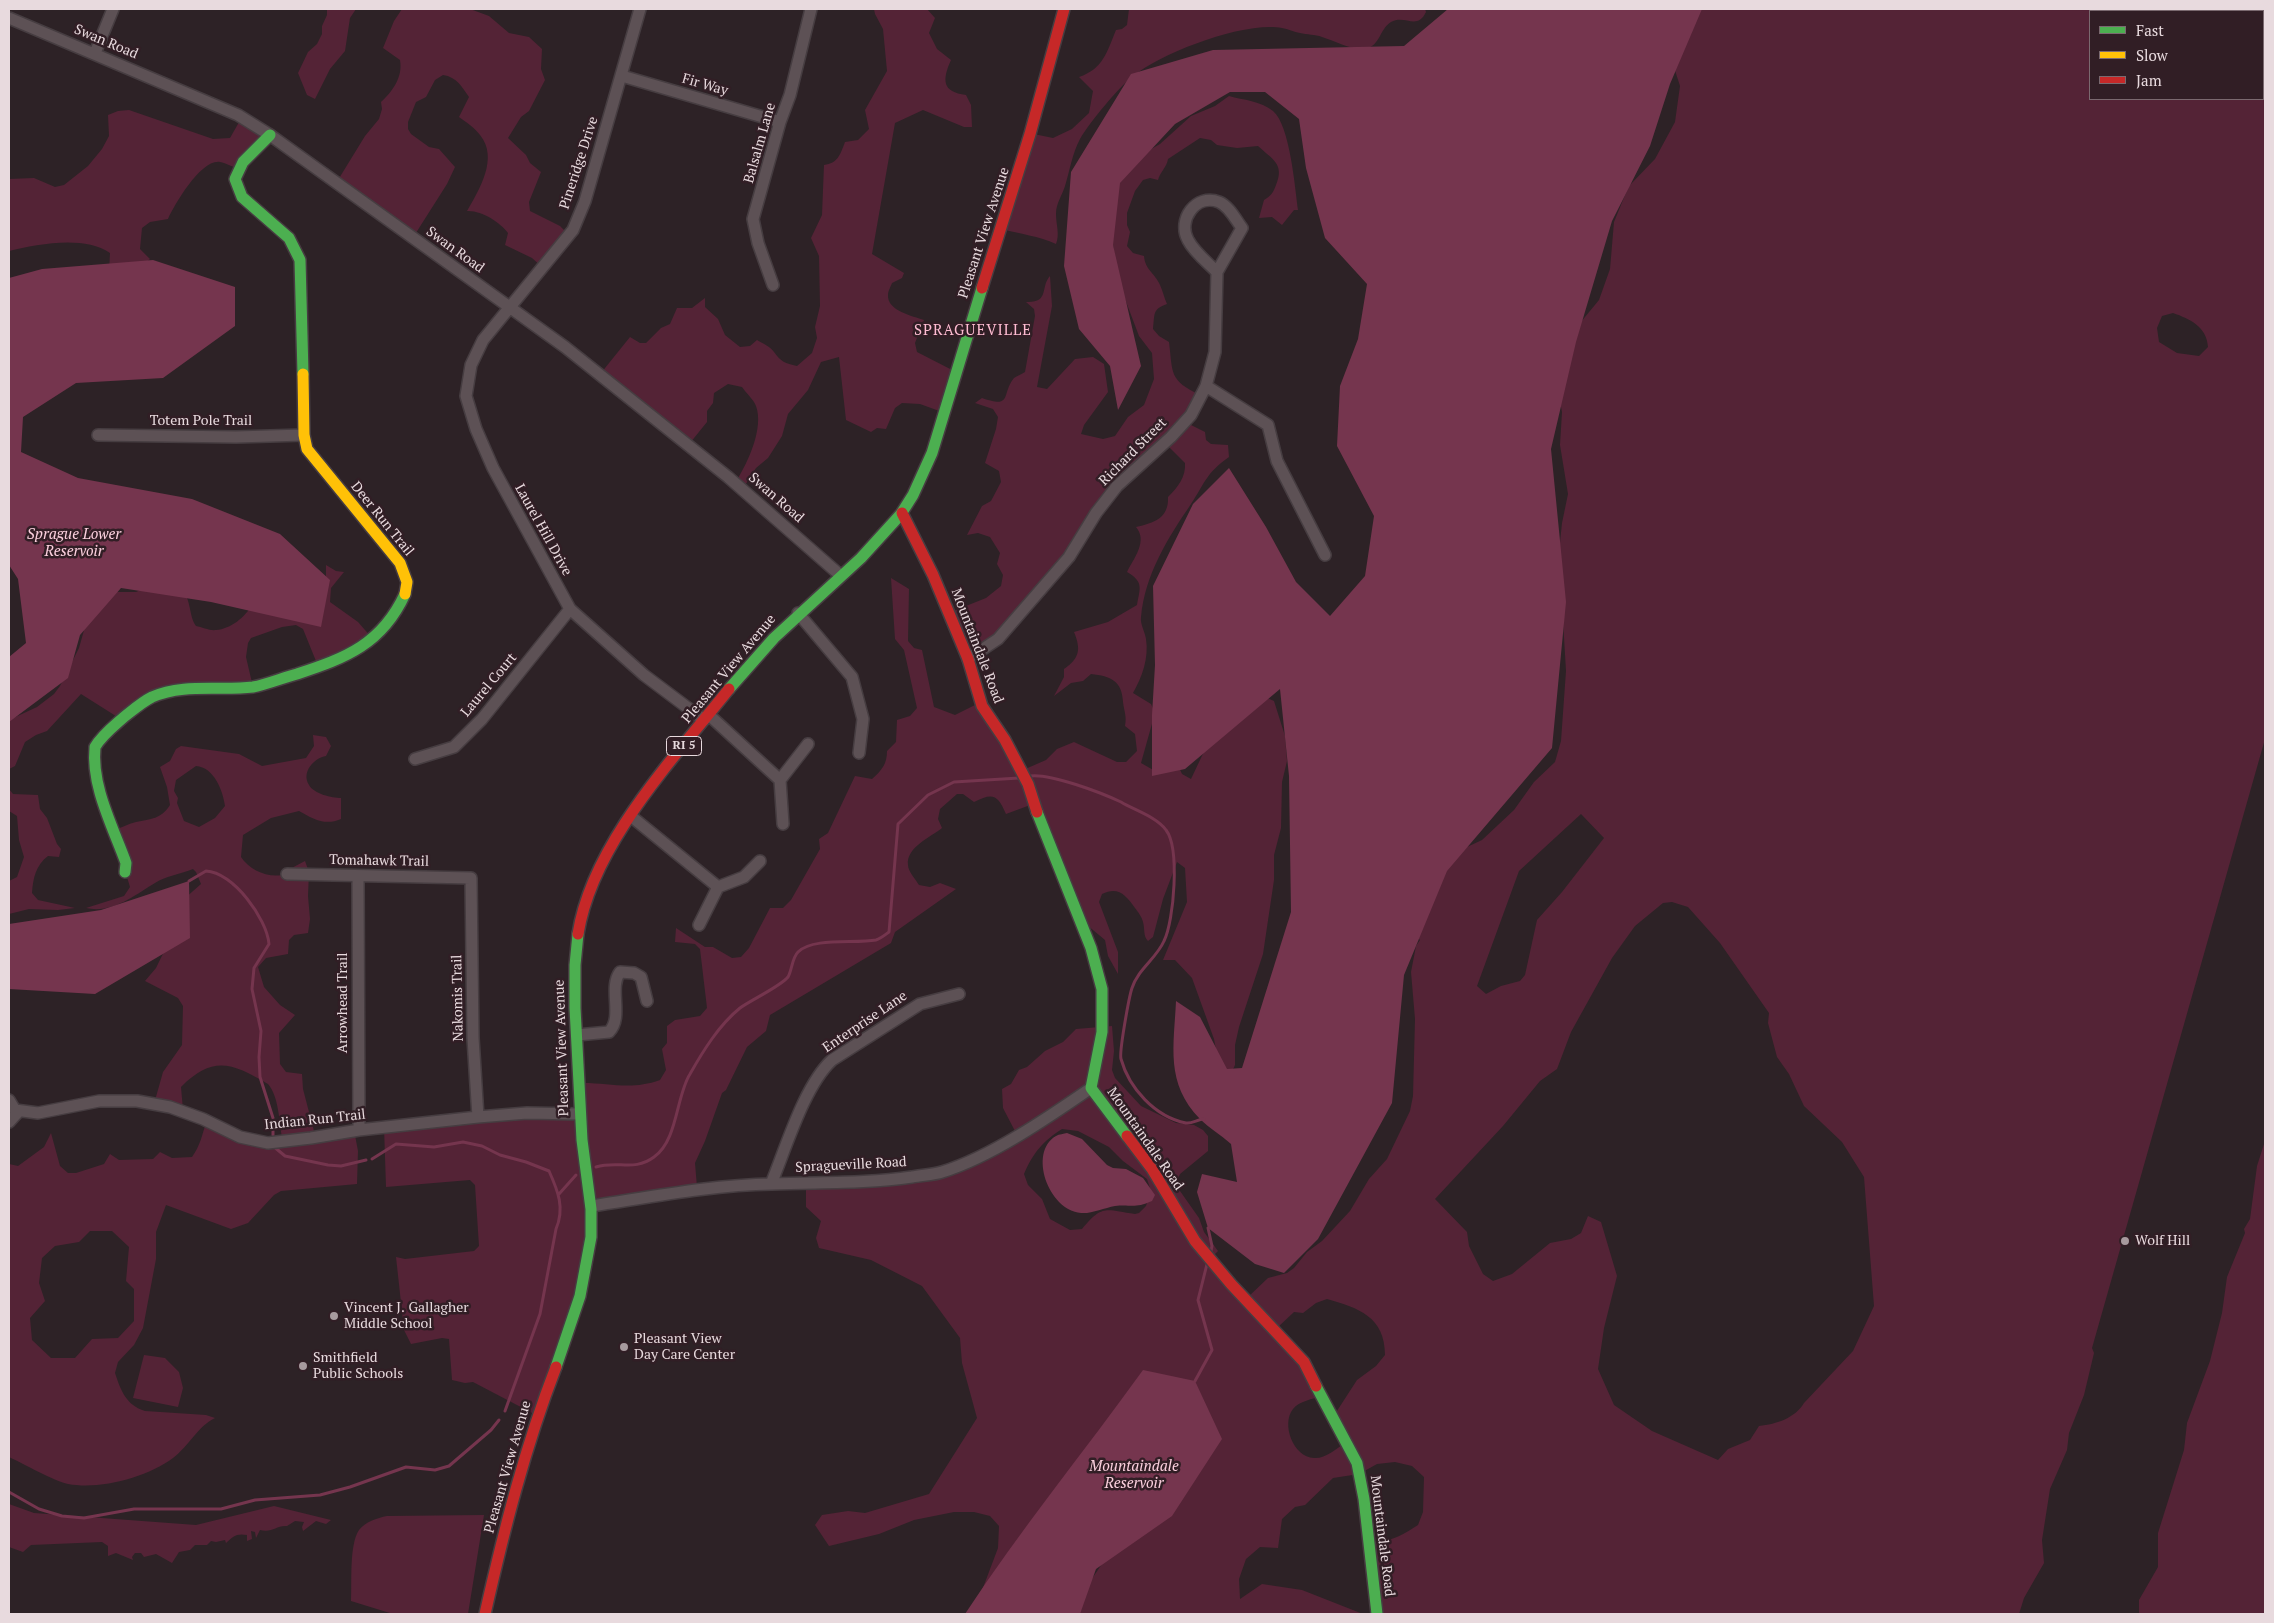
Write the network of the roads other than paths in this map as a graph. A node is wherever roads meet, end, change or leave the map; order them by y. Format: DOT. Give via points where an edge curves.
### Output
graph roads {
  1 [pos="113,9"];
  2 [pos="640,9"];
  3 [pos="811,9"];
  4 [pos="1064,9"];
  5 [pos="9,18"];
  6 [pos="94,53"];
  7 [pos="622,76"];
  8 [pos="780,122"];
  9 [pos="270,135"];
  10 [pos="1217,272"];
  11 [pos="773,285"];
  12 [pos="510,308"];
  13 [pos="1206,386"];
  14 [pos="98,435"];
  15 [pos="304,435"];
  16 [pos="902,513"];
  17 [pos="1325,555"];
  18 [pos="840,575"];
  19 [pos="570,609"];
  20 [pos="798,613"];
  21 [pos="968,659"];
  22 [pos="707,718"];
  23 [pos="808,744"];
  24 [pos="860,752"];
  25 [pos="415,759"];
  26 [pos="780,780"];
  27 [pos="632,817"];
  28 [pos="783,824"];
  29 [pos="760,861"];
  30 [pos="125,872"];
  31 [pos="287,874"];
  32 [pos="358,877"];
  33 [pos="471,878"];
  34 [pos="718,887"];
  35 [pos="699,925"];
  36 [pos="959,994"];
  37 [pos="647,1001"];
  38 [pos="577,1035"];
  39 [pos="1091,1088"];
  40 [pos="9,1100"];
  41 [pos="19,1111"];
  42 [pos="579,1114"];
  43 [pos="478,1116"];
  44 [pos="9,1122"];
  45 [pos="359,1130"];
  46 [pos="771,1184"];
  47 [pos="591,1206"];
  48 [pos="485,1614"];
  49 [pos="1377,1614"];
  1 -- 6 [label="street"];
  2 -- 7 [label="street, Pineridge Drive"];
  3 -- 8 [label="street, Balsalm Lane" via="790,95"];
  4 -- 16 [label="street, Pleasant View Avenue / RI 5" via="1041,102 944,412 917,485"];
  5 -- 6 [label="street, Swan Road"];
  6 -- 9 [label="street, Swan Road" via="238,115"];
  7 -- 8 [label="street, Fir Way"];
  7 -- 12 [label="street, Pineridge Drive" via="585,201 572,230"];
  8 -- 11 [label="street, Balsalm Lane" via="753,219"];
  9 -- 12 [label="street, Swan Road"];
  9 -- 15 [label="street, Deer Run Trail" via="243,162 235,179 242,197 289,238 300,260"];
  10 -- 10 [label="street, Richard Street" via="1242,228 1221,202 1204,202 1186,215 1184,231 1187,239"];
  10 -- 13 [label="street, Richard Street" via="1215,352"];
  12 -- 18 [label="street, Swan Road" via="728,477"];
  12 -- 19 [label="street, Laurel Hill Drive" via="482,340 471,365 466,396 493,468"];
  13 -- 17 [label="street" via="1268,425 1277,461"];
  13 -- 21 [label="street, Richard Street" via="1191,415 1118,486 1096,513 1069,557 998,639"];
  14 -- 15 [label="street, Totem Pole Trail"];
  15 -- 30 [label="street, Deer Run Trail" via="307,449 319,466 400,563 408,577 406,592 392,620 366,645 344,659 253,687 172,692 150,697 99,740 93,756 126,863"];
  16 -- 18 [label="street, Pleasant View Avenue / RI 5"];
  16 -- 21 [label="street, Mountaindale Road" via="933,575"];
  18 -- 20 [label="street, Pleasant View Avenue / RI 5"];
  19 -- 22 [label="street, Laurel Hill Drive" via="644,675"];
  19 -- 25 [label="street, Laurel Court" via="482,719 454,747"];
  20 -- 22 [label="street, Pleasant View Avenue / RI 5" via="738,678"];
  20 -- 24 [label="street" via="852,676 864,719"];
  21 -- 39 [label="street, Mountaindale Road" via="982,706 1006,740 1028,784 1046,838 1091,948 1102,989 1102,1032"];
  22 -- 26 [label="street, Laurel Hill Drive"];
  22 -- 27 [label="street, Pleasant View Avenue / RI 5"];
  23 -- 26 [label="street"];
  26 -- 28 [label="street"];
  27 -- 34 [label="street"];
  27 -- 38 [label="street, Pleasant View Avenue / RI 5" via="611,847 582,908 573,972"];
  29 -- 34 [label="street" via="744,877"];
  31 -- 32 [label="street, Tomahawk Trail"];
  32 -- 33 [label="street, Tomahawk Trail"];
  32 -- 45 [label="street, Arrowhead Trail"];
  33 -- 43 [label="street, Nakomis Trail" via="473,1038"];
  34 -- 35 [label="street"];
  36 -- 46 [label="street, Enterprise Lane" via="920,1004 832,1060 822,1070"];
  37 -- 38 [label="street" via="641,977 620,972 616,978 613,1028 609,1032"];
  38 -- 42 [label="street, Pleasant View Avenue / RI 5"];
  39 -- 46 [label="street, Spragueville Road" via="979,1157 941,1172 895,1180"];
  39 -- 49 [label="street, Mountaindale Road" via="1152,1169 1195,1241 1230,1284 1304,1362 1357,1463"];
  40 -- 41 [label="street"];
  41 -- 44 [label="street"];
  41 -- 45 [label="street, Indian Run Trail" via="38,1113 99,1101 137,1101 170,1107 240,1137 268,1143"];
  42 -- 43 [label="street, Indian Run Trail"];
  42 -- 47 [label="street, Pleasant View Avenue / RI 5" via="584,1175"];
  43 -- 45 [label="street, Indian Run Trail"];
  46 -- 47 [label="street, Spragueville Road" via="703,1189"];
  47 -- 48 [label="street, Pleasant View Avenue / RI 5" via="591,1245 585,1277 531,1433"];
}
